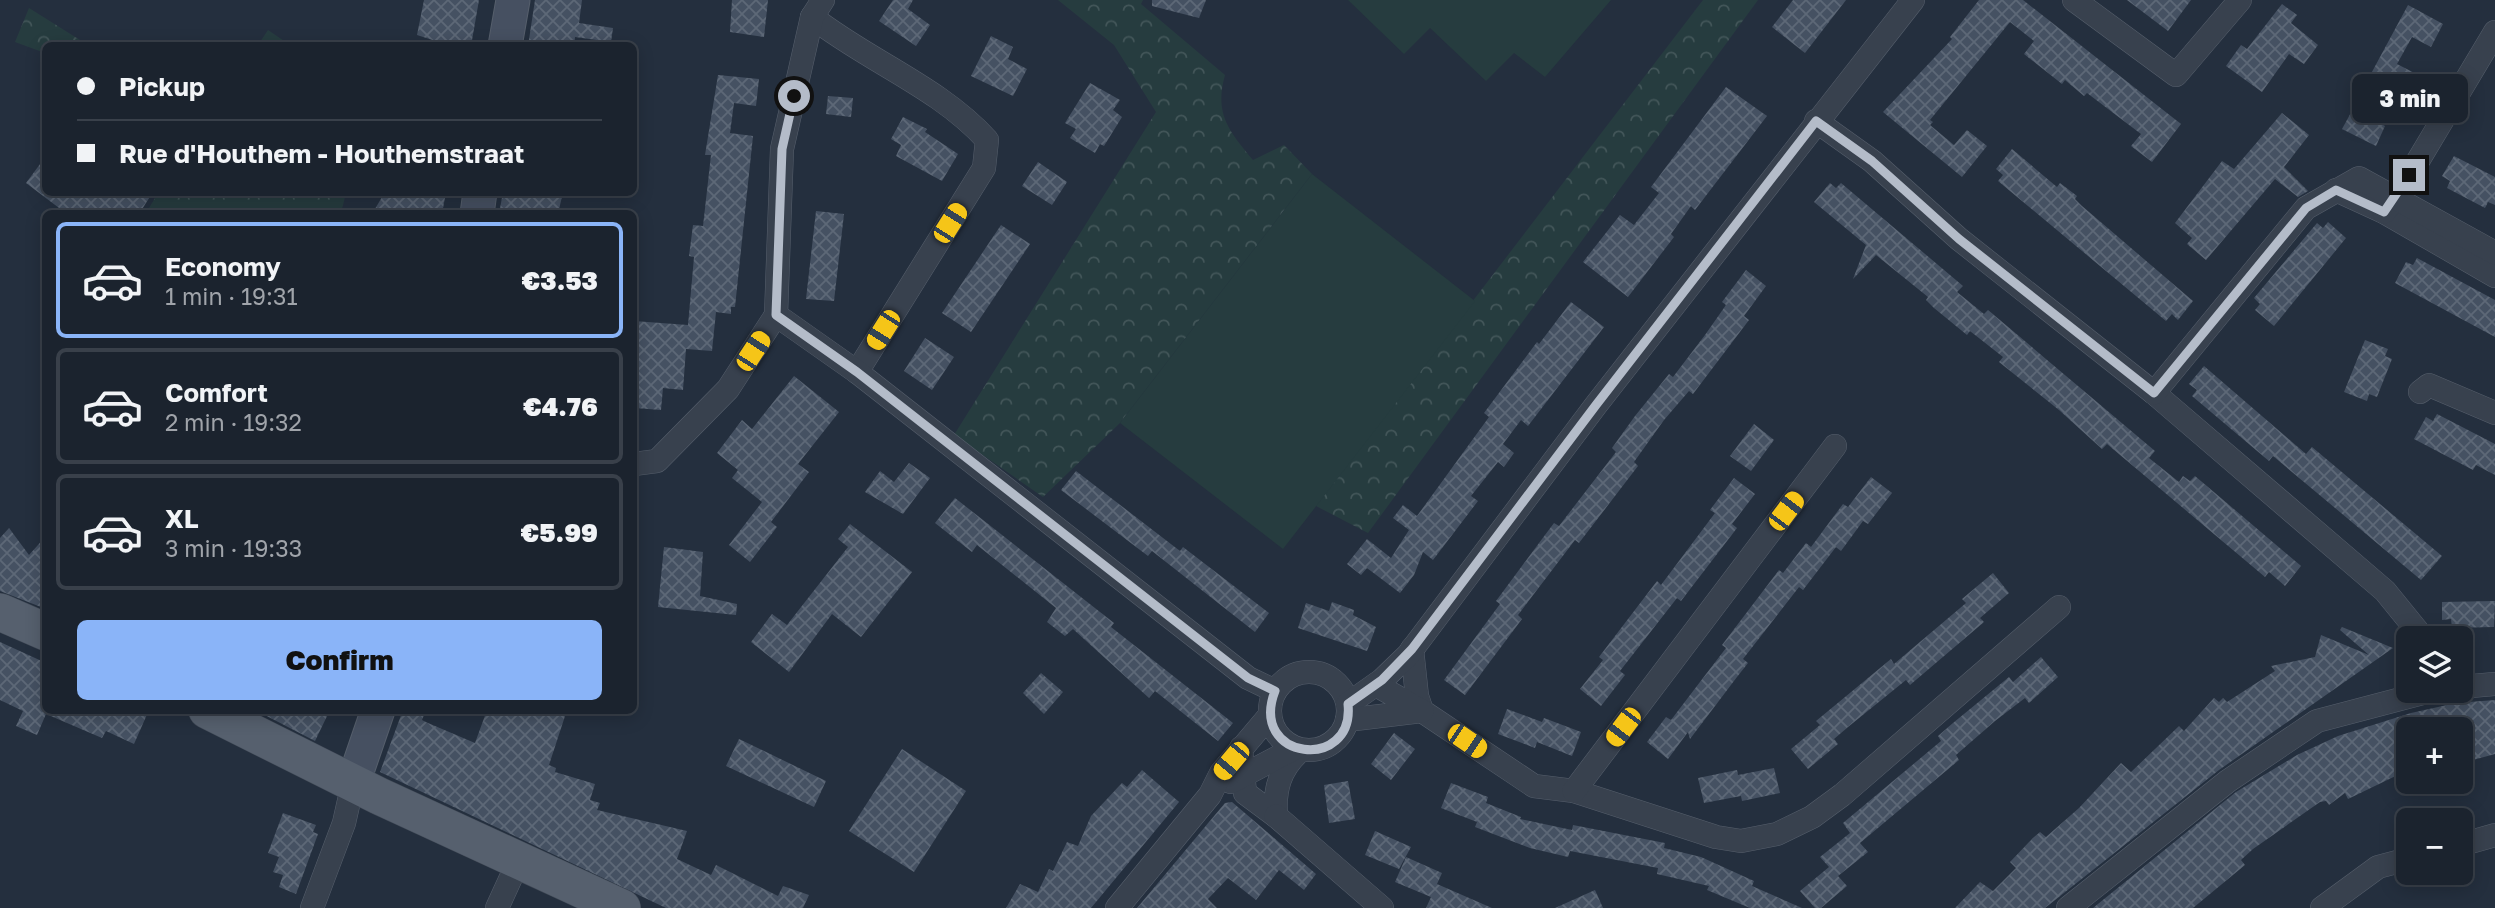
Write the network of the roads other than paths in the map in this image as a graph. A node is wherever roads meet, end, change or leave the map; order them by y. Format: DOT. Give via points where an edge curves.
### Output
graph roads {
  1 [pos="513,0"];
  2 [pos="1913,0"];
  3 [pos="2074,0"];
  4 [pos="2240,0"];
  5 [pos="817,9"];
  6 [pos="2495,32"];
  7 [pos="506,42"];
  8 [pos="1816,121"];
  9 [pos="2390,204"];
  10 [pos="2495,253"];
  11 [pos="2495,276"];
  12 [pos="776,315"];
  13 [pos="857,372"];
  14 [pos="2420,392"];
  15 [pos="2154,393"];
  16 [pos="2495,413"];
  17 [pos="1835,446"];
  18 [pos="637,464"];
  19 [pos="2059,607"];
  20 [pos="0,612"];
  21 [pos="2413,626"];
  22 [pos="42,630"];
  23 [pos="1412,649"];
  24 [pos="2495,684"];
  25 [pos="1376,685"];
  26 [pos="2473,686"];
  27 [pos="1275,691"];
  28 [pos="2396,700"];
  29 [pos="1422,711"];
  30 [pos="1348,712"];
  31 [pos="214,714"];
  32 [pos="378,714"];
  33 [pos="1269,715"];
  34 [pos="1241,748"];
  35 [pos="1298,749"];
  36 [pos="1241,776"];
  37 [pos="353,783"];
  38 [pos="1574,791"];
  39 [pos="1210,794"];
  40 [pos="1276,816"];
  41 [pos="2495,835"];
  42 [pos="2473,841"];
  43 [pos="519,860"];
  44 [pos="2396,862"];
  45 [pos="578,899"];
  46 [pos="312,908"];
  47 [pos="497,908"];
  48 [pos="622,908"];
  49 [pos="1116,908"];
  50 [pos="1382,908"];
  51 [pos="2068,908"];
  52 [pos="2322,908"];
  1 -- 7 [label="street"];
  2 -- 8 [label="street"];
  3 -- 4 [label="street" via="2176,75"];
  5 -- 12 [label="street" via="782,149"];
  5 -- 13 [label="street" via="838,38 964,115 987,139 984,168"];
  6 -- 9 [label="street"];
  8 -- 15 [label="street" via="1872,161 1959,239"];
  8 -- 23 [label="street"];
  9 -- 10 [label="street"];
  9 -- 11 [label="street"];
  9 -- 15 [label="street" via="2359,178 2306,208"];
  12 -- 13 [label="street"];
  12 -- 18 [label="street" via="728,389 657,461"];
  13 -- 27 [label="street" via="1248,678"];
  14 -- 16 [label="street" via="2429,385"];
  15 -- 21 [label="street" via="2385,591"];
  17 -- 38 [label="street"];
  19 -- 38 [label="street" via="1842,795 1783,832 1761,839 1716,837"];
  20 -- 22 [label="main road"];
  23 -- 25 [label="street"];
  23 -- 29 [label="street"];
  24 -- 26 [label="street"];
  25 -- 29 [label="street"];
  25 -- 30 [label="street"];
  27 -- 30 [label="street" via="1293,675 1316,672 1337,683"];
  27 -- 33 [label="street"];
  28 -- 51 [label="street" via="2317,721 2228,781"];
  29 -- 30 [label="street"];
  29 -- 38 [label="street" via="1534,786"];
  30 -- 35 [label="street" via="1338,738 1330,745"];
  31 -- 37 [label="main road"];
  32 -- 37 [label="street"];
  33 -- 34 [label="street"];
  33 -- 35 [label="street" via="1280,738"];
  34 -- 36 [label="street"];
  34 -- 39 [label="street"];
  35 -- 36 [label="street"];
  35 -- 40 [label="street" via="1280,776 1274,800"];
  36 -- 39 [label="street"];
  36 -- 40 [label="street" via="1245,793"];
  37 -- 43 [label="main road"];
  37 -- 46 [label="street" via="344,823"];
  39 -- 49 [label="street"];
  40 -- 50 [label="street"];
  41 -- 42 [label="street"];
  43 -- 45 [label="main road"];
  43 -- 47 [label="street"];
  44 -- 52 [label="street" via="2378,867"];
  45 -- 48 [label="main road"];
}
